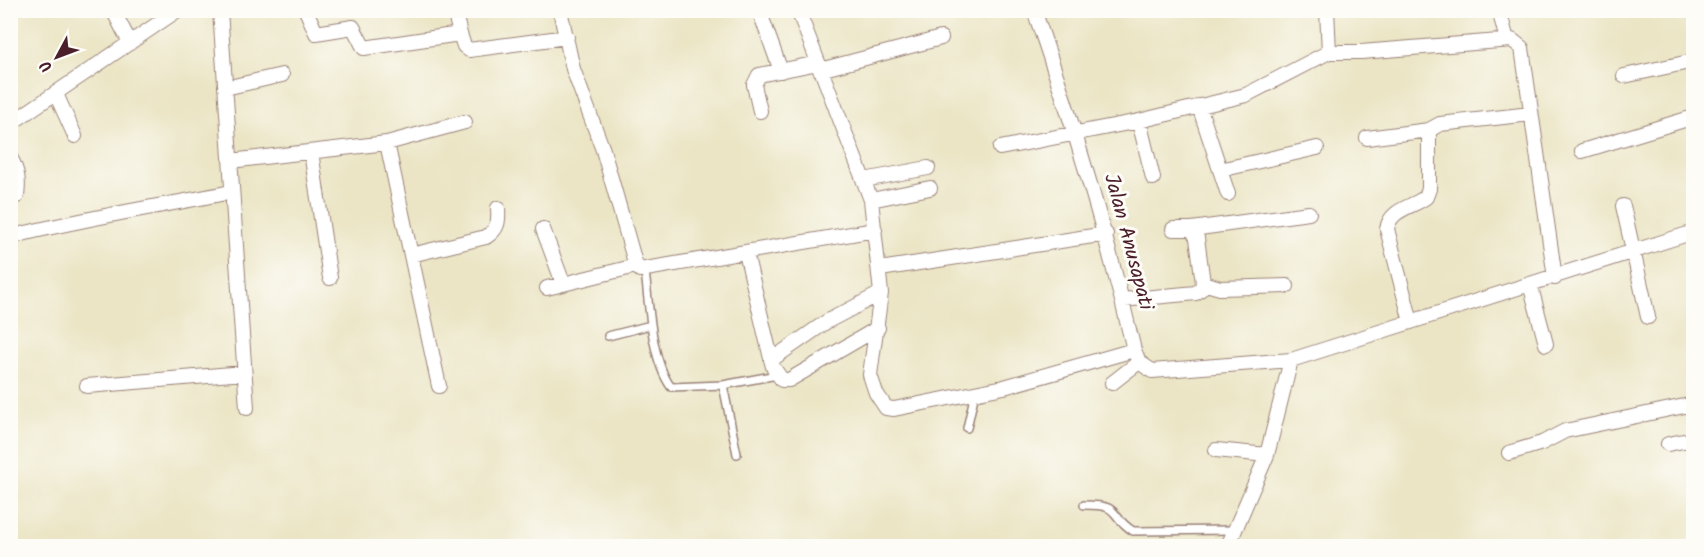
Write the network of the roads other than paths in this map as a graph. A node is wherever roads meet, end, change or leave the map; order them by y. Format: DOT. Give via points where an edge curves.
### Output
graph roads {
  1 [pos="113,10"];
  2 [pos="178,10"];
  3 [pos="219,10"];
  4 [pos="306,10"];
  5 [pos="454,10"];
  6 [pos="560,10"];
  7 [pos="759,10"];
  8 [pos="798,10"];
  9 [pos="1034,10"];
  10 [pos="1327,10"];
  11 [pos="1498,10"];
  12 [pos="460,34"];
  13 [pos="567,37"];
  14 [pos="941,38"];
  15 [pos="1507,40"];
  16 [pos="130,44"];
  17 [pos="1329,52"];
  18 [pos="1694,61"];
  19 [pos="819,66"];
  20 [pos="781,71"];
  21 [pos="282,75"];
  22 [pos="1624,76"];
  23 [pos="225,88"];
  24 [pos="56,94"];
  25 [pos="1199,106"];
  26 [pos="760,111"];
  27 [pos="1531,114"];
  28 [pos="1694,117"];
  29 [pos="1139,121"];
  30 [pos="465,122"];
  31 [pos="10,124"];
  32 [pos="1429,130"];
  33 [pos="1076,132"];
  34 [pos="75,136"];
  35 [pos="1367,138"];
  36 [pos="387,143"];
  37 [pos="1000,148"];
  38 [pos="1317,148"];
  39 [pos="1582,151"];
  40 [pos="311,152"];
  41 [pos="10,157"];
  42 [pos="230,161"];
  43 [pos="928,168"];
  44 [pos="1220,170"];
  45 [pos="1153,178"];
  46 [pos="864,180"];
  47 [pos="930,188"];
  48 [pos="231,192"];
  49 [pos="1228,194"];
  50 [pos="16,196"];
  51 [pos="871,200"];
  52 [pos="1623,206"];
  53 [pos="498,208"];
  54 [pos="1309,213"];
  55 [pos="543,229"];
  56 [pos="1173,229"];
  57 [pos="1192,229"];
  58 [pos="875,230"];
  59 [pos="1694,232"];
  60 [pos="1106,234"];
  61 [pos="10,237"];
  62 [pos="1635,251"];
  63 [pos="746,253"];
  64 [pos="411,255"];
  65 [pos="640,269"];
  66 [pos="880,269"];
  67 [pos="330,278"];
  68 [pos="1556,278"];
  69 [pos="564,283"];
  70 [pos="1203,283"];
  71 [pos="1530,284"];
  72 [pos="1287,286"];
  73 [pos="547,288"];
  74 [pos="881,293"];
  75 [pos="1122,300"];
  76 [pos="1648,317"];
  77 [pos="1411,322"];
  78 [pos="651,325"];
  79 [pos="878,328"];
  80 [pos="608,336"];
  81 [pos="1546,344"];
  82 [pos="1137,356"];
  83 [pos="771,360"];
  84 [pos="1287,361"];
  85 [pos="244,373"];
  86 [pos="777,375"];
  87 [pos="1112,383"];
  88 [pos="723,385"];
  89 [pos="87,386"];
  90 [pos="439,386"];
  91 [pos="975,393"];
  92 [pos="1694,404"];
  93 [pos="247,408"];
  94 [pos="967,428"];
  95 [pos="1694,439"];
  96 [pos="1668,444"];
  97 [pos="1216,450"];
  98 [pos="1509,453"];
  99 [pos="736,454"];
  100 [pos="1267,455"];
  101 [pos="1084,506"];
  102 [pos="1236,530"];
  103 [pos="1228,546"];
  1 -- 16 [label="street"];
  2 -- 16 [label="street"];
  3 -- 23 [label="street"];
  4 -- 12 [label="street" via="318,35 353,27 362,47 372,53"];
  5 -- 12 [label="street"];
  6 -- 13 [label="street"];
  7 -- 20 [label="street"];
  8 -- 19 [label="street"];
  9 -- 33 [label="street, Jalan Anusapati"];
  10 -- 17 [label="street"];
  11 -- 15 [label="street"];
  12 -- 13 [label="street" via="464,46 472,50"];
  13 -- 65 [label="street" via="573,69"];
  14 -- 19 [label="street"];
  15 -- 17 [label="street"];
  15 -- 27 [label="street" via="1522,48"];
  16 -- 24 [label="street"];
  17 -- 25 [label="street" via="1246,95"];
  18 -- 22 [label="street"];
  19 -- 20 [label="street"];
  19 -- 46 [label="street"];
  20 -- 26 [label="street" via="756,78"];
  21 -- 23 [label="street"];
  23 -- 42 [label="street"];
  24 -- 31 [label="street"];
  24 -- 34 [label="street"];
  25 -- 29 [label="street"];
  25 -- 44 [label="street"];
  27 -- 32 [label="street" via="1440,124"];
  27 -- 68 [label="street"];
  28 -- 39 [label="street"];
  29 -- 33 [label="street"];
  29 -- 45 [label="street"];
  30 -- 36 [label="street"];
  32 -- 35 [label="street"];
  32 -- 77 [label="street" via="1426,197 1394,214 1387,229"];
  33 -- 37 [label="street"];
  33 -- 60 [label="street, Jalan Anusapati"];
  36 -- 40 [label="street"];
  36 -- 64 [label="street"];
  38 -- 44 [label="street"];
  40 -- 42 [label="street"];
  40 -- 67 [label="street"];
  41 -- 50 [label="street" via="17,169"];
  42 -- 48 [label="street"];
  43 -- 46 [label="street"];
  44 -- 49 [label="street"];
  46 -- 51 [label="street"];
  47 -- 51 [label="street"];
  48 -- 61 [label="street" via="77,220"];
  48 -- 85 [label="street"];
  51 -- 58 [label="street"];
  52 -- 62 [label="street"];
  53 -- 64 [label="street" via="499,223 486,237"];
  54 -- 57 [label="street"];
  55 -- 69 [label="street"];
  56 -- 57 [label="street"];
  57 -- 70 [label="street" via="1197,238"];
  58 -- 63 [label="street"];
  58 -- 66 [label="street"];
  59 -- 62 [label="street"];
  60 -- 66 [label="street"];
  60 -- 75 [label="street, Jalan Anusapati"];
  62 -- 68 [label="street"];
  62 -- 76 [label="street"];
  63 -- 65 [label="street"];
  63 -- 83 [label="street"];
  64 -- 90 [label="street"];
  65 -- 69 [label="street"];
  65 -- 78 [label="lane"];
  66 -- 74 [label="street"];
  68 -- 71 [label="street"];
  69 -- 73 [label="street"];
  70 -- 72 [label="street" via="1220,288"];
  70 -- 75 [label="street" via="1196,293"];
  71 -- 77 [label="street"];
  71 -- 81 [label="street"];
  74 -- 79 [label="street"];
  74 -- 83 [label="street" via="826,322"];
  75 -- 82 [label="street, Jalan Anusapati"];
  77 -- 84 [label="street"];
  78 -- 80 [label="lane"];
  78 -- 88 [label="lane" via="664,378 671,387"];
  79 -- 86 [label="street" via="789,380"];
  79 -- 91 [label="street" via="870,375 886,408 894,410"];
  82 -- 84 [label="street" via="1152,371"];
  82 -- 87 [label="street"];
  82 -- 91 [label="street"];
  83 -- 86 [label="street"];
  84 -- 100 [label="street"];
  85 -- 89 [label="street"];
  85 -- 93 [label="street"];
  86 -- 88 [label="lane"];
  88 -- 99 [label="lane"];
  91 -- 94 [label="lane"];
  92 -- 98 [label="street" via="1565,431"];
  95 -- 96 [label="street"];
  97 -- 100 [label="street"];
  100 -- 102 [label="street"];
  101 -- 102 [label="lane" via="1107,505 1133,531"];
  102 -- 103 [label="street"];
}
